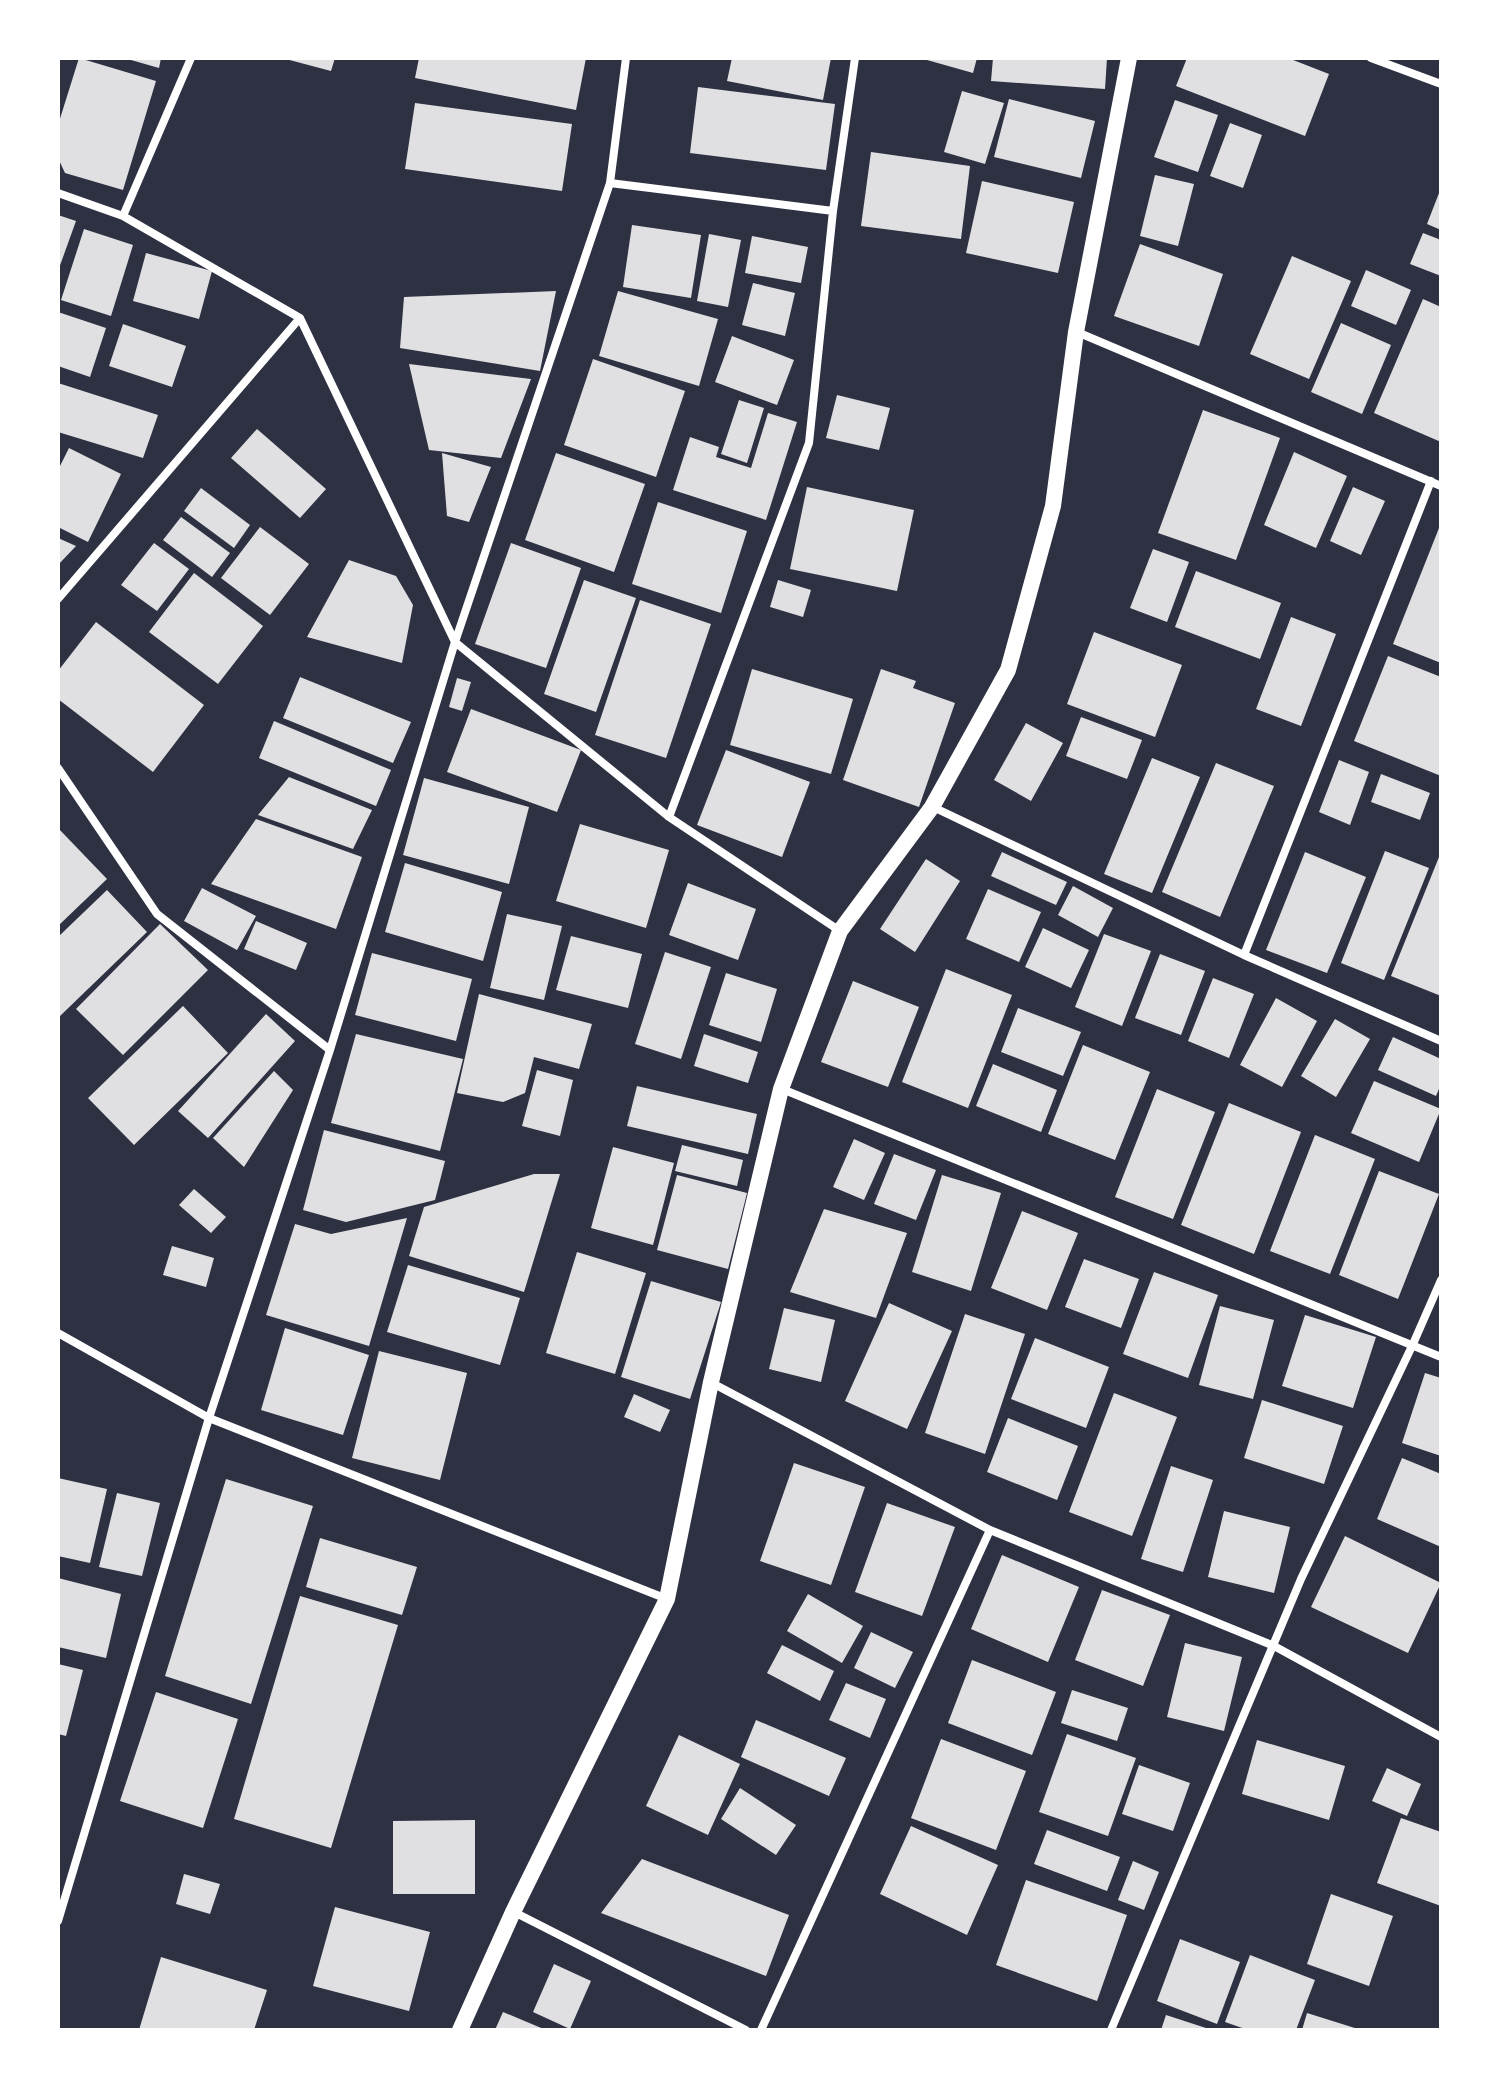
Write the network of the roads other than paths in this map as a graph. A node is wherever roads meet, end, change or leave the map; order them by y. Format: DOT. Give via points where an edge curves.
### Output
graph roads {
  1 [pos="191,58"];
  2 [pos="626,58"];
  3 [pos="855,58"];
  4 [pos="1129,58"];
  5 [pos="1371,58"];
  6 [pos="1441,84"];
  7 [pos="610,183"];
  8 [pos="58,193"];
  9 [pos="833,211"];
  10 [pos="123,216"];
  11 [pos="300,318"];
  12 [pos="1076,332"];
  13 [pos="1431,481"];
  14 [pos="1441,486"];
  15 [pos="58,599"];
  16 [pos="455,642"];
  17 [pos="58,768"];
  18 [pos="932,807"];
  19 [pos="669,817"];
  20 [pos="840,931"];
  21 [pos="1244,955"];
  22 [pos="1441,1041"];
  23 [pos="330,1050"];
  24 [pos="781,1089"];
  25 [pos="1441,1280"];
  26 [pos="58,1333"];
  27 [pos="1413,1344"];
  28 [pos="1441,1357"];
  29 [pos="711,1382"];
  30 [pos="209,1418"];
  31 [pos="990,1530"];
  32 [pos="667,1599"];
  33 [pos="1274,1646"];
  34 [pos="1441,1737"];
  35 [pos="513,1912"];
  36 [pos="58,1921"];
  37 [pos="460,2030"];
  38 [pos="746,2030"];
  39 [pos="761,2030"];
  40 [pos="1111,2030"];
  1 -- 10 [label="street"];
  2 -- 7 [label="street"];
  3 -- 9 [label="street"];
  4 -- 12 [label="main road"];
  5 -- 6 [label="street"];
  7 -- 9 [label="street"];
  7 -- 16 [label="street"];
  8 -- 10 [label="street"];
  9 -- 19 [label="street" via="809,443"];
  10 -- 11 [label="street"];
  11 -- 15 [label="street"];
  11 -- 16 [label="street"];
  12 -- 13 [label="street"];
  12 -- 18 [label="main road" via="1053,506 1008,670"];
  13 -- 14 [label="street"];
  13 -- 21 [label="street"];
  16 -- 19 [label="street"];
  16 -- 23 [label="street"];
  17 -- 23 [label="street" via="157,914"];
  18 -- 20 [label="main road"];
  18 -- 21 [label="street"];
  19 -- 20 [label="street"];
  20 -- 24 [label="main road"];
  21 -- 22 [label="street"];
  23 -- 30 [label="street"];
  24 -- 27 [label="street"];
  24 -- 29 [label="main road"];
  25 -- 27 [label="street"];
  26 -- 30 [label="street"];
  27 -- 28 [label="street"];
  27 -- 33 [label="street"];
  29 -- 31 [label="street"];
  29 -- 32 [label="main road"];
  30 -- 32 [label="street"];
  30 -- 36 [label="street"];
  31 -- 33 [label="street"];
  31 -- 39 [label="street"];
  32 -- 35 [label="main road"];
  33 -- 34 [label="street"];
  33 -- 40 [label="street"];
  35 -- 37 [label="main road"];
  35 -- 38 [label="street"];
}
